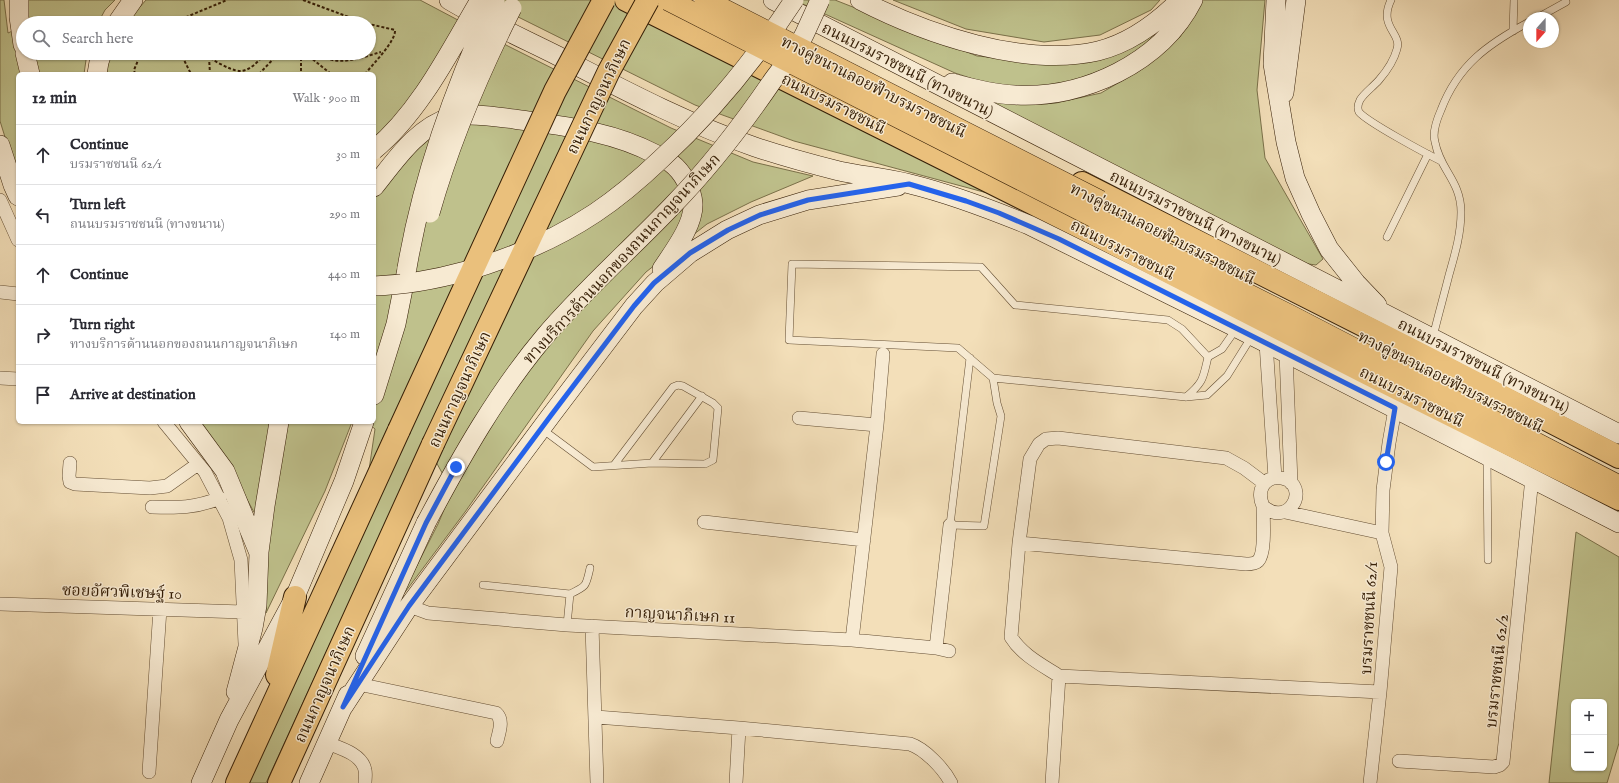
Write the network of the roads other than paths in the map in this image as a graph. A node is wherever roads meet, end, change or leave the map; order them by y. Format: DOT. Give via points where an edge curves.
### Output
graph roads {
  1 [pos="133,0"];
  2 [pos="449,0"];
  3 [pos="480,0"];
  4 [pos="495,0"];
  5 [pos="517,0"];
  6 [pos="604,0"];
  7 [pos="626,0"];
  8 [pos="648,0"];
  9 [pos="668,0"];
  10 [pos="706,0"];
  11 [pos="773,0"];
  12 [pos="794,0"];
  13 [pos="820,0"];
  14 [pos="830,0"];
  15 [pos="860,0"];
  16 [pos="1180,0"];
  17 [pos="1193,0"];
  18 [pos="1276,0"];
  19 [pos="1296,0"];
  20 [pos="1391,0"];
  21 [pos="1514,0"];
  22 [pos="1566,2"];
  23 [pos="728,3"];
  24 [pos="1548,12"];
  25 [pos="122,16"];
  26 [pos="1523,25"];
  27 [pos="1513,31"];
  28 [pos="804,35"];
  29 [pos="27,60"];
  30 [pos="100,60"];
  31 [pos="901,66"];
  32 [pos="30,72"];
  33 [pos="97,72"];
  34 [pos="1282,114"];
  35 [pos="0,146"];
  36 [pos="376,148"];
  37 [pos="1428,154"];
  38 [pos="1441,161"];
  39 [pos="909,184"];
  40 [pos="376,185"];
  41 [pos="5,200"];
  42 [pos="16,234"];
  43 [pos="1387,237"];
  44 [pos="407,268"];
  45 [pos="654,283"];
  46 [pos="376,286"];
  47 [pos="0,292"];
  48 [pos="16,294"];
  49 [pos="1388,316"];
  50 [pos="1252,336"];
  51 [pos="1432,339"];
  52 [pos="1286,353"];
  53 [pos="883,354"];
  54 [pos="1208,357"];
  55 [pos="970,358"];
  56 [pos="0,378"];
  57 [pos="993,378"];
  58 [pos="16,379"];
  59 [pos="376,389"];
  60 [pos="702,396"];
  61 [pos="1186,397"];
  62 [pos="1395,408"];
  63 [pos="799,418"];
  64 [pos="166,424"];
  65 [pos="190,424"];
  66 [pos="279,424"];
  67 [pos="363,424"];
  68 [pos="877,425"];
  69 [pos="541,428"];
  70 [pos="1619,434"];
  71 [pos="1487,455"];
  72 [pos="1619,457"];
  73 [pos="70,463"];
  74 [pos="652,463"];
  75 [pos="198,464"];
  76 [pos="614,465"];
  77 [pos="1619,468"];
  78 [pos="1532,478"];
  79 [pos="1270,480"];
  80 [pos="1291,483"];
  81 [pos="1619,486"];
  82 [pos="220,498"];
  83 [pos="1619,501"];
  84 [pos="1263,506"];
  85 [pos="152,507"];
  86 [pos="1285,512"];
  87 [pos="704,522"];
  88 [pos="1619,523"];
  89 [pos="950,524"];
  90 [pos="1382,532"];
  91 [pos="864,540"];
  92 [pos="1019,543"];
  93 [pos="259,553"];
  94 [pos="1488,560"];
  95 [pos="590,568"];
  96 [pos="483,585"];
  97 [pos="570,594"];
  98 [pos="295,597"];
  99 [pos="0,604"];
  100 [pos="409,606"];
  101 [pos="160,609"];
  102 [pos="243,612"];
  103 [pos="567,624"];
  104 [pos="592,626"];
  105 [pos="852,640"];
  106 [pos="936,648"];
  107 [pos="949,651"];
  108 [pos="246,654"];
  109 [pos="1059,676"];
  110 [pos="358,684"];
  111 [pos="1380,692"];
  112 [pos="343,707"];
  113 [pos="596,717"];
  114 [pos="268,719"];
  115 [pos="229,720"];
  116 [pos="739,728"];
  117 [pos="497,741"];
  118 [pos="327,743"];
  119 [pos="1399,761"];
  120 [pos="149,772"];
  121 [pos="201,783"];
  122 [pos="237,783"];
  123 [pos="279,783"];
  124 [pos="309,783"];
  125 [pos="365,783"];
  126 [pos="597,783"];
  127 [pos="736,783"];
  128 [pos="951,783"];
  129 [pos="1052,783"];
  130 [pos="1370,783"];
  1 -- 25 [label="main road"];
  2 -- 39 [label="main road" via="615,86 709,129 788,157 840,171"];
  3 -- 36 [label="main road, bridge" via="439,70 414,106"];
  4 -- 44 [label="main road, bridge" via="458,85 428,172"];
  5 -- 44 [label="main road, bridge" via="472,94 444,167 424,234"];
  6 -- 114 [label="highway, bridge" via="555,91"];
  7 -- 83 [label="highway, ถนนบรมราชชนนี"];
  8 -- 123 [label="highway, ถนนกาญจนาภิเษก, bridge" via="599,92 433,444"];
  9 -- 81 [label="main road, ทางคู่ขนานลอยฟ้าบรมราชชนนี, bridge"];
  10 -- 77 [label="main road, ทางคู่ขนานลอยฟ้าบรมราชชนนี, bridge"];
  11 -- 31 [label="main road, ถนนบรมราชชนนี (ทางขนาน)"];
  12 -- 46 [label="main road, bridge" via="756,54 696,125 638,180 595,213 548,240 483,266 426,280"];
  13 -- 28 [label="main road, ทางบริการด้านนอกของถนนกาญจนาภิเษก, bridge"];
  14 -- 28 [label="main road, bridge"];
  15 -- 16 [label="main road" via="879,10 974,44 1047,56 1098,51 1116,45 1142,32"];
  17 -- 31 [label="main road" via="1173,30 1140,59 1099,81 1072,90 1045,95 1003,94 978,90"];
  18 -- 34 [label="main road" via="1273,64"];
  19 -- 34 [label="main road"];
  20 -- 37 [label="lane" via="1387,15 1388,23 1398,42 1398,48 1380,79 1360,100 1358,111 1372,122"];
  21 -- 27 [label="lane"];
  22 -- 24 [label="lane"];
  23 -- 72 [label="highway"];
  26 -- 27 [label="lane"];
  27 -- 38 [label="lane" via="1474,58 1446,97 1435,128 1434,141"];
  28 -- 112 [label="main road, ทางบริการด้านนอกของถนนกาญจนาภิเษก, bridge" via="746,119 703,172 545,335 488,412 426,523"];
  29 -- 32 [label="main road"];
  30 -- 33 [label="main road"];
  31 -- 49 [label="main road, ถนนบรมราชชนนี (ทางขนาน)"];
  34 -- 49 [label="main road" via="1286,142 1296,178 1310,214 1330,249 1356,283"];
  35 -- 41 [label="main road" via="13,185"];
  37 -- 38 [label="lane"];
  37 -- 43 [label="lane"];
  38 -- 51 [label="lane" via="1459,193 1461,231"];
  39 -- 45 [label="main road" via="808,200 760,215 728,230 690,253"];
  39 -- 50 [label="main road" via="966,201 1029,225"];
  40 -- 45 [label="main road" via="422,132 434,123 452,116 473,115 559,125 598,132 622,140 670,162 682,175 691,193 692,216"];
  41 -- 42 [label="street"];
  44 -- 59 [label="main road" via="396,324"];
  45 -- 69 [label="main road"];
  47 -- 48 [label="street"];
  49 -- 51 [label="main road, ถนนบรมราชชนนี (ทางขนาน)"];
  50 -- 52 [label="main road"];
  50 -- 54 [label="lane"];
  50 -- 61 [label="lane" via="1227,376 1207,395"];
  50 -- 79 [label="street"];
  51 -- 70 [label="main road, ถนนบรมราชชนนี (ทางขนาน)"];
  52 -- 62 [label="main road"];
  52 -- 80 [label="street"];
  53 -- 68 [label="street"];
  54 -- 55 [label="lane" via="1182,329 1168,320 1015,305 982,267 792,264 789,340 958,348"];
  54 -- 61 [label="lane" via="1203,379"];
  55 -- 57 [label="lane"];
  55 -- 89 [label="lane"];
  56 -- 58 [label="street"];
  57 -- 61 [label="lane"];
  57 -- 89 [label="lane" via="1001,416 984,526"];
  60 -- 74 [label="lane"];
  60 -- 74 [label="lane" via="718,408 714,460 705,464"];
  60 -- 76 [label="lane" via="682,386 673,387"];
  62 -- 71 [label="main road"];
  62 -- 90 [label="street, บรมราชชนนี 62/1" via="1383,490"];
  63 -- 68 [label="street"];
  64 -- 75 [label="street"];
  65 -- 93 [label="main road" via="225,471"];
  66 -- 93 [label="main road"];
  67 -- 98 [label="main road" via="344,480"];
  68 -- 91 [label="street"];
  69 -- 76 [label="lane" via="590,466"];
  69 -- 100 [label="main road"];
  71 -- 78 [label="main road"];
  71 -- 94 [label="lane"];
  73 -- 75 [label="street" via="70,482 75,484 150,488 167,486"];
  74 -- 76 [label="lane"];
  75 -- 82 [label="street"];
  78 -- 88 [label="main road"];
  78 -- 119 [label="street, บรมราชชนนี 62/2" via="1503,762 1494,767"];
  79 -- 80 [label="street" via="1281,478"];
  79 -- 84 [label="street" via="1260,494"];
  79 -- 92 [label="street" via="1226,458 1058,438 1046,439 1039,444 1030,459"];
  80 -- 86 [label="street" via="1296,499 1294,505"];
  82 -- 85 [label="street" via="203,505"];
  82 -- 102 [label="street" via="229,518 241,560"];
  84 -- 86 [label="street" via="1273,513"];
  84 -- 92 [label="street" via="1261,554 1253,563 1238,564"];
  86 -- 90 [label="street"];
  87 -- 91 [label="street"];
  89 -- 106 [label="street"];
  90 -- 111 [label="street, บรมราชชนนี 62/1" via="1391,567"];
  91 -- 105 [label="street"];
  92 -- 109 [label="street" via="1011,637 1024,653"];
  93 -- 108 [label="main road" via="257,605"];
  95 -- 97 [label="lane" via="584,587"];
  96 -- 97 [label="lane"];
  97 -- 103 [label="lane"];
  98 -- 114 [label="highway"];
  98 -- 115 [label="main road"];
  99 -- 101 [label="street, ซอยอัศวพิเชษฐ์ 10"];
  100 -- 103 [label="street, กาญจนาภิเษก 11" via="428,614"];
  100 -- 110 [label="main road"];
  101 -- 102 [label="street, ซอยอัศวพิเชษฐ์ 10"];
  101 -- 120 [label="street"];
  102 -- 108 [label="street"];
  103 -- 104 [label="street, กาญจนาภิเษก 11"];
  104 -- 105 [label="street, กาญจนาภิเษก 11"];
  104 -- 113 [label="street"];
  105 -- 106 [label="street, กาญจนาภิเษก 11"];
  106 -- 107 [label="street, กาญจนาภิเษก 11"];
  108 -- 115 [label="main road"];
  109 -- 111 [label="street"];
  109 -- 129 [label="street"];
  110 -- 112 [label="main road"];
  110 -- 117 [label="street" via="496,713 501,721"];
  111 -- 130 [label="street, บรมราชชนนี 62/1"];
  112 -- 118 [label="main road, ทางบริการด้านนอกของถนนกาญจนาภิเษก"];
  113 -- 116 [label="street"];
  113 -- 126 [label="street"];
  114 -- 122 [label="highway"];
  115 -- 121 [label="main road"];
  116 -- 127 [label="street"];
  116 -- 128 [label="street" via="910,744 924,750 948,776"];
  118 -- 124 [label="main road, ทางบริการด้านนอกของถนนกาญจนาภิเษก"];
  118 -- 125 [label="street" via="357,758 365,770"];
}
